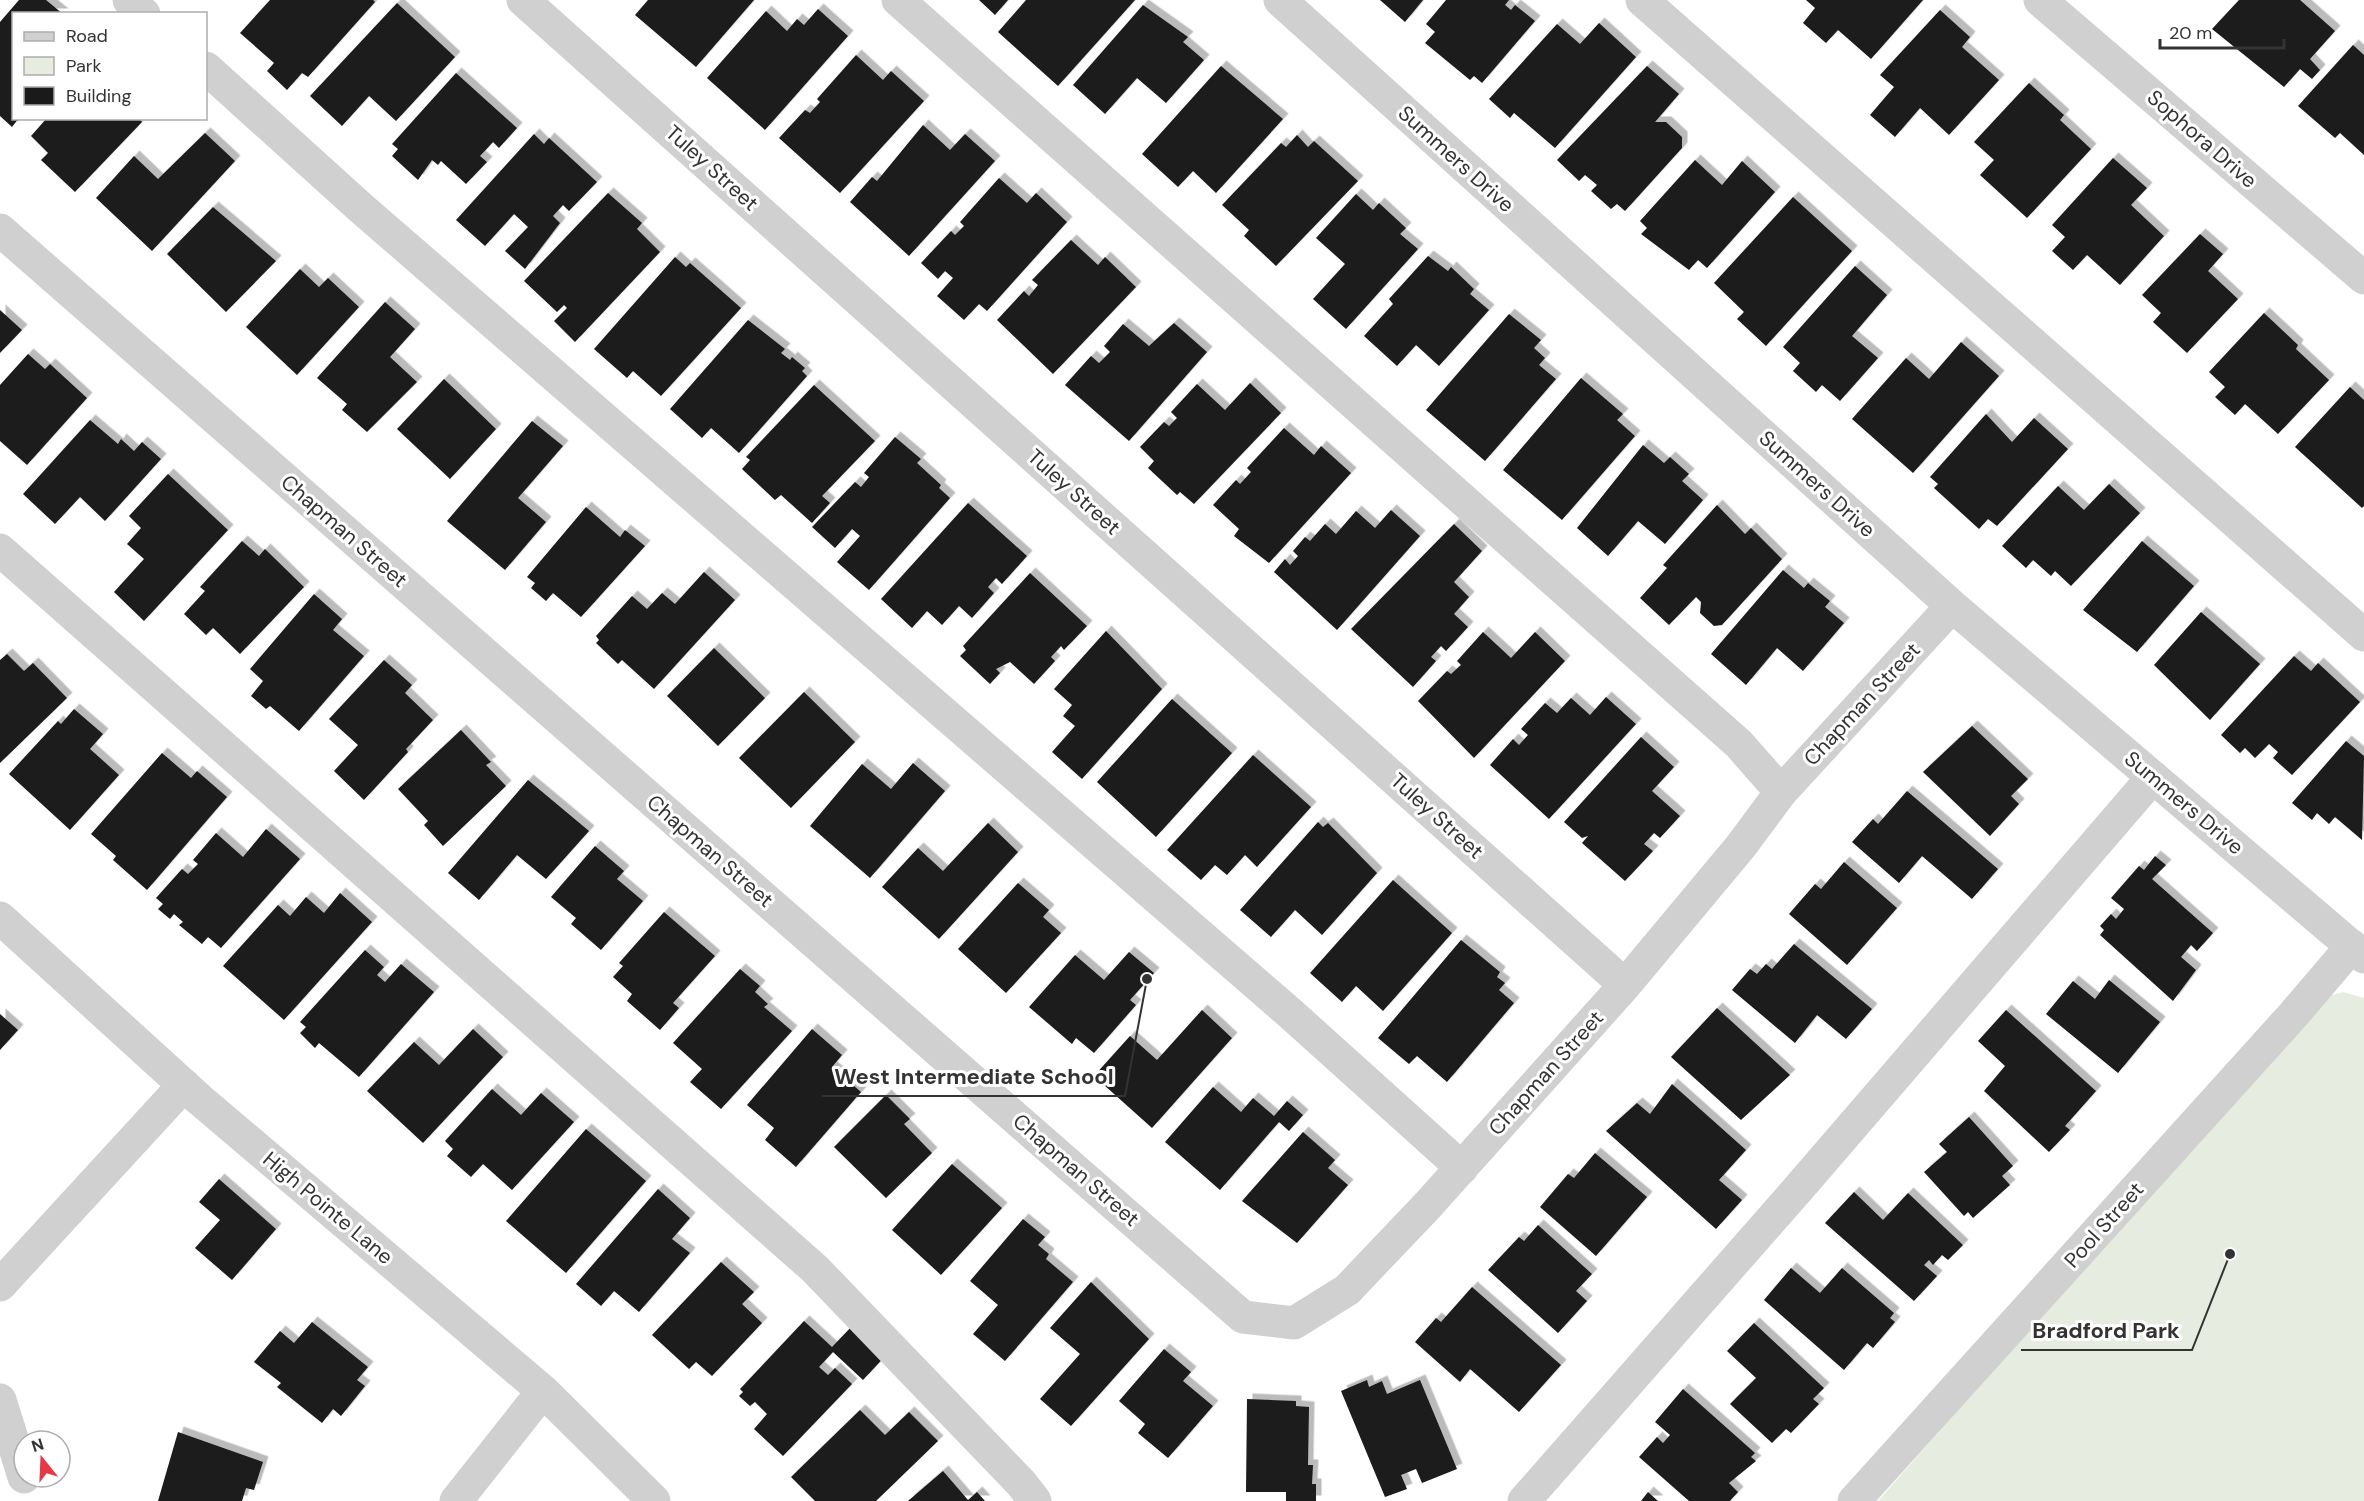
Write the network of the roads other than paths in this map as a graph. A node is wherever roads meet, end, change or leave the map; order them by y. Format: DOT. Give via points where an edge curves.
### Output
graph roads {
  1 [pos="129,0"];
  2 [pos="524,0"];
  3 [pos="898,0"];
  4 [pos="1280,0"];
  5 [pos="1642,0"];
  6 [pos="2040,0"];
  7 [pos="142,12"];
  8 [pos="207,69"];
  9 [pos="0,230"];
  10 [pos="2364,278"];
  11 [pos="0,550"];
  12 [pos="1952,606"];
  13 [pos="2364,635"];
  14 [pos="2153,777"];
  15 [pos="1781,792"];
  16 [pos="0,918"];
  17 [pos="2358,951"];
  18 [pos="1625,985"];
  19 [pos="184,1085"];
  20 [pos="1462,1168"];
  21 [pos="0,1285"];
  22 [pos="543,1391"];
  23 [pos="0,1400"];
  24 [pos="12,1438"];
  25 [pos="456,1501"];
  26 [pos="654,1501"];
  27 [pos="1035,1501"];
  28 [pos="1524,1501"];
  29 [pos="1854,1501"];
  1 -- 7 [label="street"];
  2 -- 18 [label="street, Tuley Street"];
  3 -- 15 [label="street" via="1738,744"];
  4 -- 12 [label="street, Summers Drive"];
  5 -- 13 [label="street"];
  6 -- 10 [label="street, Sophora Drive"];
  8 -- 20 [label="street" via="361,208 1246,975"];
  9 -- 20 [label="street, Chapman Street" via="1244,1317 1294,1323 1347,1290"];
  11 -- 27 [label="street" via="815,1269"];
  12 -- 14 [label="street, Summers Drive"];
  12 -- 15 [label="street, Chapman Street"];
  14 -- 17 [label="street, Summers Drive"];
  14 -- 28 [label="street"];
  15 -- 18 [label="street, Chapman Street"];
  16 -- 19 [label="street, High Pointe Lane"];
  17 -- 29 [label="street, Pool Street" via="2216,1101"];
  18 -- 20 [label="street, Chapman Street"];
  19 -- 21 [label="street"];
  19 -- 22 [label="street, High Pointe Lane"];
  22 -- 25 [label="street"];
  22 -- 26 [label="street, High Pointe Lane"];
  23 -- 24 [label="street"];
}
